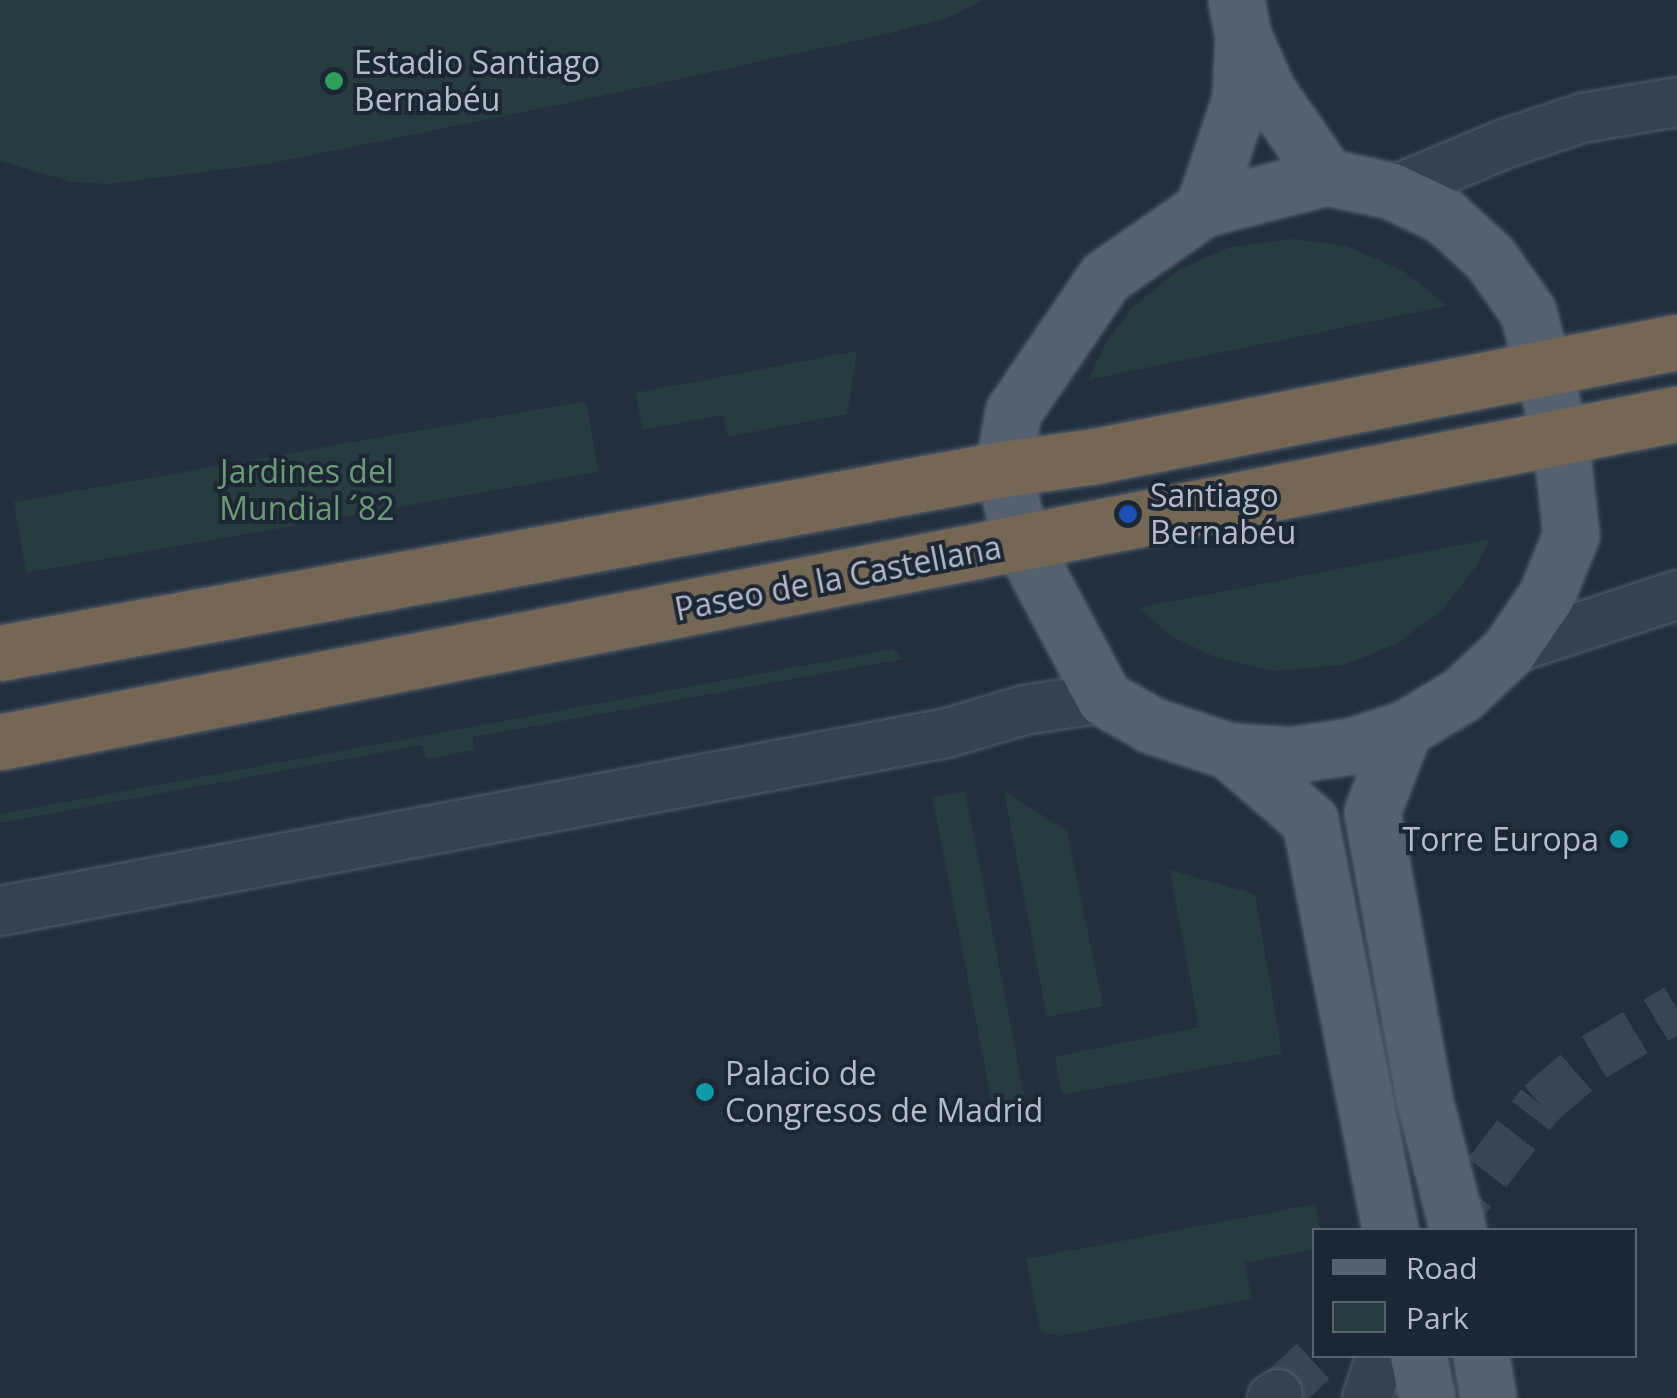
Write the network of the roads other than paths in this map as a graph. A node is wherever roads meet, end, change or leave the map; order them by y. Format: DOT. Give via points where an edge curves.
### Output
graph roads {
  1 [pos="1239,18"];
  2 [pos="1677,102"];
  3 [pos="1327,177"];
  4 [pos="1392,191"];
  5 [pos="1203,209"];
  6 [pos="1677,342"];
  7 [pos="1544,367"];
  8 [pos="1677,414"];
  9 [pos="1560,436"];
  10 [pos="1003,469"];
  11 [pos="1020,542"];
  12 [pos="1677,594"];
  13 [pos="1509,650"];
  14 [pos="0,653"];
  15 [pos="1104,698"];
  16 [pos="1404,729"];
  17 [pos="0,742"];
  18 [pos="1228,751"];
  19 [pos="0,911"];
  20 [pos="1370,1142"];
  21 [pos="1372,1228"];
  22 [pos="1390,1228"];
  23 [pos="1457,1228"];
  24 [pos="1380,1358"];
  25 [pos="1418,1358"];
  26 [pos="1481,1358"];
  27 [pos="1367,1398"];
  28 [pos="1428,1398"];
  29 [pos="1488,1398"];
  1 -- 3 [label="main road" via="1268,92"];
  1 -- 5 [label="main road" via="1240,99"];
  2 -- 4 [label="street" via="1582,118"];
  3 -- 4 [label="main road"];
  3 -- 5 [label="main road"];
  4 -- 7 [label="main road" via="1444,216 1490,258 1528,312"];
  5 -- 10 [label="main road" via="1105,277 1013,412"];
  6 -- 7 [label="highway"];
  7 -- 9 [label="main road"];
  7 -- 10 [label="highway"];
  8 -- 9 [label="highway, Paseo de la Castellana"];
  9 -- 11 [label="highway, Paseo de la Castellana"];
  9 -- 13 [label="main road" via="1572,535 1546,596"];
  10 -- 11 [label="main road"];
  10 -- 14 [label="highway"];
  11 -- 15 [label="main road"];
  11 -- 17 [label="highway, Paseo de la Castellana"];
  12 -- 13 [label="street"];
  13 -- 16 [label="main road" via="1461,695"];
  15 -- 18 [label="main road" via="1151,726"];
  15 -- 19 [label="street"];
  16 -- 18 [label="main road" via="1291,755"];
  16 -- 23 [label="main road" via="1372,812 1424,1099"];
  18 -- 20 [label="main road" via="1310,821"];
  20 -- 21 [label="street"];
  20 -- 22 [label="main road"];
  24 -- 27 [label="street"];
  25 -- 28 [label="main road"];
  26 -- 29 [label="main road"];
}
